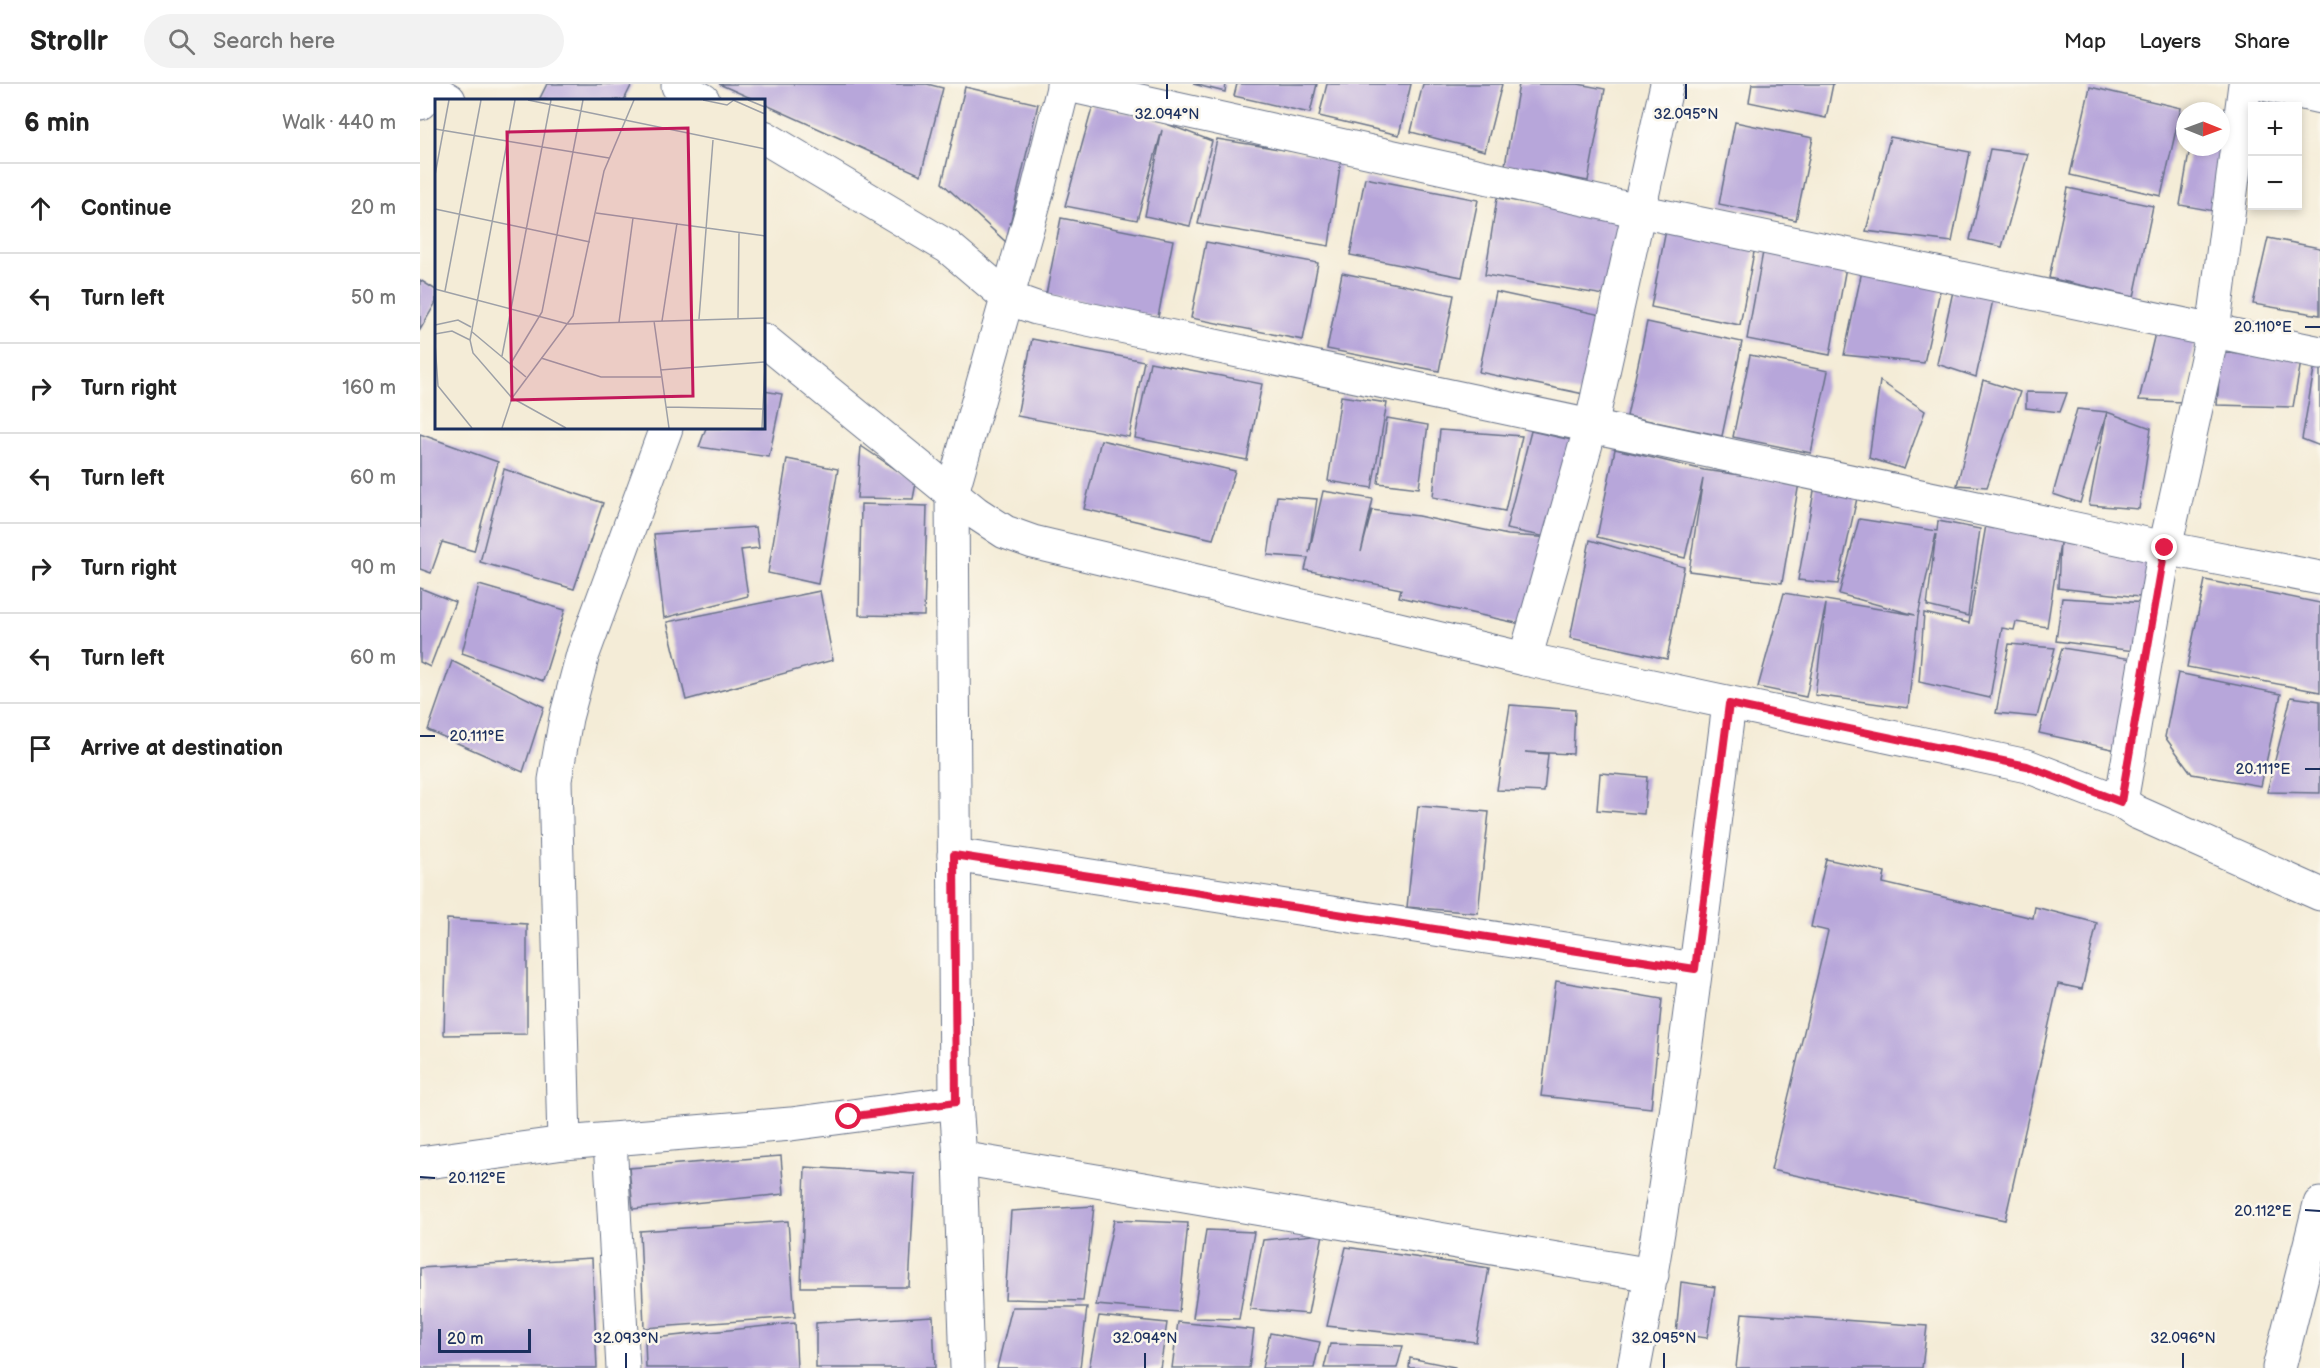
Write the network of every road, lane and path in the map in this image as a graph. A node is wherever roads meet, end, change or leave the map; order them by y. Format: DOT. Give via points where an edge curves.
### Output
graph roads {
  1 [pos="1064,84"];
  2 [pos="1667,84"];
  3 [pos="2245,84"];
  4 [pos="2263,84"];
  5 [pos="2320,97"];
  6 [pos="765,138"];
  7 [pos="1639,211"];
  8 [pos="1008,298"];
  9 [pos="2213,331"];
  10 [pos="765,341"];
  11 [pos="2320,353"];
  12 [pos="1591,426"];
  13 [pos="666,429"];
  14 [pos="952,493"];
  15 [pos="2165,548"];
  16 [pos="2320,578"];
  17 [pos="1525,658"];
  18 [pos="1729,704"];
  19 [pos="2121,802"];
  20 [pos="954,855"];
  21 [pos="2320,894"];
  22 [pos="1695,969"];
  23 [pos="956,1102"];
  24 [pos="610,1141"];
  25 [pos="564,1143"];
  26 [pos="960,1158"];
  27 [pos="420,1163"];
  28 [pos="2320,1204"];
  29 [pos="1652,1275"];
  30 [pos="623,1368"];
  31 [pos="967,1368"];
  32 [pos="1634,1368"];
  33 [pos="2279,1368"];
  1 -- 7 [label="street"];
  1 -- 8 [label="street"];
  2 -- 7 [label="street"];
  3 -- 9 [label="street"];
  4 -- 5 [label="street"];
  6 -- 8 [label="street" via="948,247"];
  7 -- 9 [label="street"];
  7 -- 12 [label="street"];
  8 -- 12 [label="street" via="1035,308"];
  8 -- 14 [label="street"];
  9 -- 11 [label="street"];
  9 -- 15 [label="street"];
  10 -- 14 [label="street"];
  12 -- 15 [label="street"];
  12 -- 17 [label="street"];
  13 -- 25 [label="street" via="583,654 555,780"];
  14 -- 17 [label="street" via="1005,532 1033,542"];
  14 -- 20 [label="street"];
  15 -- 16 [label="street"];
  15 -- 19 [label="street"];
  17 -- 18 [label="street"];
  18 -- 19 [label="street" via="2027,766"];
  18 -- 22 [label="street"];
  19 -- 21 [label="street"];
  20 -- 22 [label="street"];
  20 -- 23 [label="street"];
  22 -- 29 [label="street"];
  23 -- 24 [label="street"];
  23 -- 26 [label="street"];
  24 -- 25 [label="street"];
  24 -- 30 [label="street"];
  25 -- 27 [label="street"];
  26 -- 29 [label="street"];
  26 -- 31 [label="street"];
  28 -- 33 [label="street"];
  29 -- 32 [label="street"];
}
